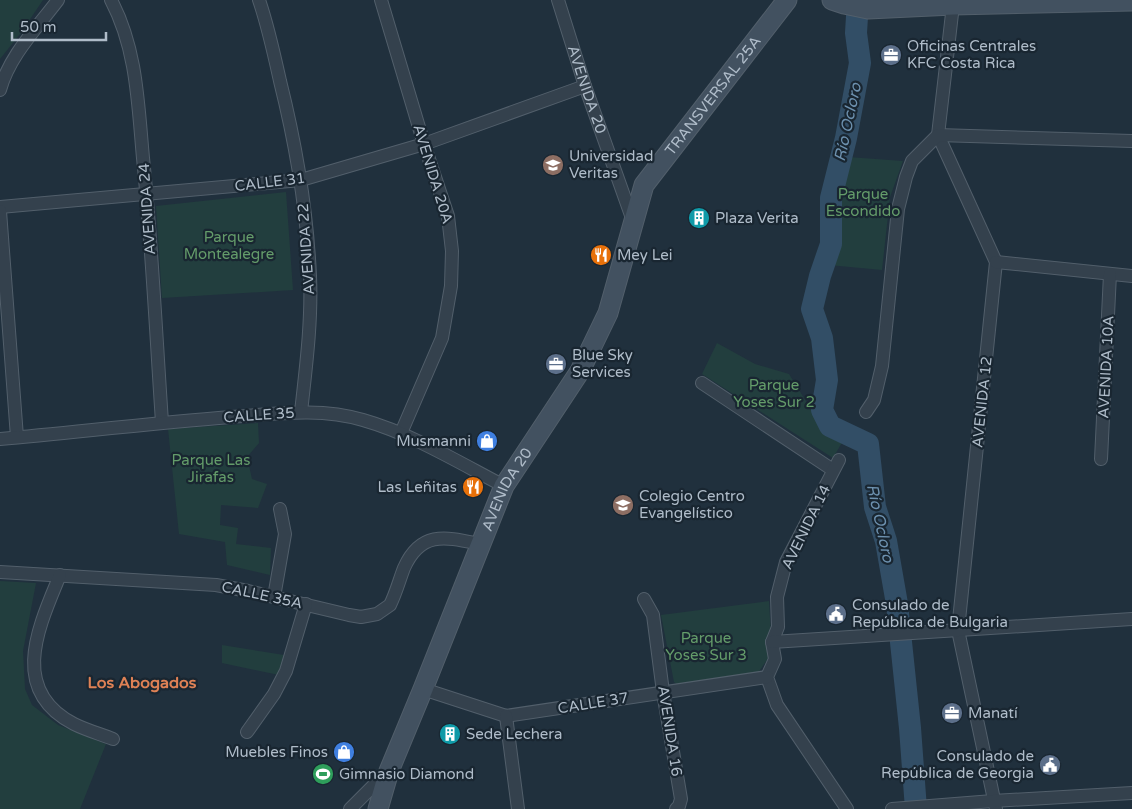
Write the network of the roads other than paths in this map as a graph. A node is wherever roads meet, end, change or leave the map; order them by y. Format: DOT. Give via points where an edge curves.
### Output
graph roads {
  1 [pos="58,0"];
  2 [pos="111,0"];
  3 [pos="259,0"];
  4 [pos="381,0"];
  5 [pos="558,0"];
  6 [pos="787,0"];
  7 [pos="1132,1"];
  8 [pos="838,2"];
  9 [pos="952,5"];
  10 [pos="585,86"];
  11 [pos="0,90"];
  12 [pos="938,135"];
  13 [pos="1132,141"];
  14 [pos="424,144"];
  15 [pos="617,178"];
  16 [pos="301,180"];
  17 [pos="644,185"];
  18 [pos="147,194"];
  19 [pos="0,207"];
  20 [pos="0,212"];
  21 [pos="633,221"];
  22 [pos="996,262"];
  23 [pos="1110,274"];
  24 [pos="1132,276"];
  25 [pos="702,383"];
  26 [pos="301,412"];
  27 [pos="866,412"];
  28 [pos="162,422"];
  29 [pos="401,433"];
  30 [pos="17,437"];
  31 [pos="0,439"];
  32 [pos="1101,459"];
  33 [pos="504,486"];
  34 [pos="280,508"];
  35 [pos="480,544"];
  36 [pos="0,572"];
  37 [pos="60,575"];
  38 [pos="274,597"];
  39 [pos="644,599"];
  40 [pos="306,604"];
  41 [pos="1132,619"];
  42 [pos="958,630"];
  43 [pos="772,642"];
  44 [pos="767,677"];
  45 [pos="423,689"];
  46 [pos="663,692"];
  47 [pos="506,716"];
  48 [pos="247,732"];
  49 [pos="113,739"];
  50 [pos="389,771"];
  51 [pos="1132,793"];
  52 [pos="995,805"];
  53 [pos="677,808"];
  54 [pos="350,809"];
  55 [pos="378,809"];
  56 [pos="518,809"];
  57 [pos="847,809"];
  58 [pos="894,809"];
  1 -- 11 [label="street" via="12,62"];
  2 -- 18 [label="street, AVENIDA 24" via="128,40 135,72"];
  3 -- 16 [label="street, AVENIDA 22"];
  4 -- 14 [label="street, AVENIDA 20A"];
  5 -- 10 [label="street, AVENIDA 20"];
  6 -- 17 [label="main road, TRANSVERSAL 25A"];
  7 -- 9 [label="main road"];
  8 -- 9 [label="main road" via="868,9"];
  9 -- 12 [label="street"];
  10 -- 14 [label="street, CALLE 31"];
  10 -- 15 [label="street, AVENIDA 20"];
  12 -- 13 [label="street"];
  12 -- 22 [label="street"];
  12 -- 27 [label="street" via="912,161 906,177 898,209 882,366 874,400"];
  14 -- 16 [label="street, CALLE 31"];
  14 -- 29 [label="street, AVENIDA 20A" via="448,216 451,286 442,338"];
  15 -- 17 [label="street" via="630,184"];
  15 -- 21 [label="street, AVENIDA 20"];
  16 -- 18 [label="street, CALLE 31"];
  16 -- 26 [label="street, AVENIDA 22" via="310,276 309,339"];
  17 -- 21 [label="main road, TRANSVERSAL 25A"];
  18 -- 19 [label="street, CALLE 31"];
  18 -- 28 [label="street, AVENIDA 24"];
  20 -- 30 [label="street"];
  21 -- 33 [label="main road, AVENIDA 20" via="608,313 592,349 568,391"];
  22 -- 23 [label="street"];
  22 -- 42 [label="street, AVENIDA 12"];
  23 -- 24 [label="street"];
  23 -- 32 [label="street, AVENIDA 10A"];
  25 -- 43 [label="street, AVENIDA 14" via="836,465 786,562 777,597 778,627"];
  26 -- 28 [label="street, CALLE 35"];
  26 -- 29 [label="street, CALLE 35" via="362,419"];
  28 -- 30 [label="street, CALLE 35"];
  29 -- 33 [label="street, CALLE 35"];
  30 -- 31 [label="street, CALLE 35"];
  33 -- 35 [label="main road, AVENIDA 20"];
  34 -- 38 [label="street" via="285,534"];
  35 -- 40 [label="street, CALLE 35A" via="446,537 420,545 408,560 390,605 377,614 362,617"];
  35 -- 45 [label="main road, AVENIDA 20"];
  36 -- 37 [label="street, CALLE 35A"];
  37 -- 38 [label="street, CALLE 35A" via="216,585"];
  37 -- 49 [label="street" via="35,644 35,679 56,713 74,724"];
  38 -- 40 [label="street, CALLE 35A"];
  39 -- 46 [label="street, AVENIDA 16" via="653,615"];
  40 -- 48 [label="street" via="286,671"];
  41 -- 42 [label="street"];
  42 -- 43 [label="street"];
  42 -- 52 [label="street, AVENIDA 12"];
  43 -- 44 [label="street, AVENIDA 14" via="775,659"];
  44 -- 46 [label="street, CALLE 37"];
  44 -- 57 [label="street" via="777,705"];
  45 -- 47 [label="street, CALLE 37"];
  45 -- 50 [label="main road, AVENIDA 20"];
  46 -- 47 [label="street, CALLE 37"];
  46 -- 53 [label="street, AVENIDA 16" via="681,799"];
  47 -- 56 [label="street"];
  50 -- 54 [label="street"];
  50 -- 55 [label="main road, AVENIDA 20"];
  51 -- 52 [label="street"];
  52 -- 58 [label="street"];
}
